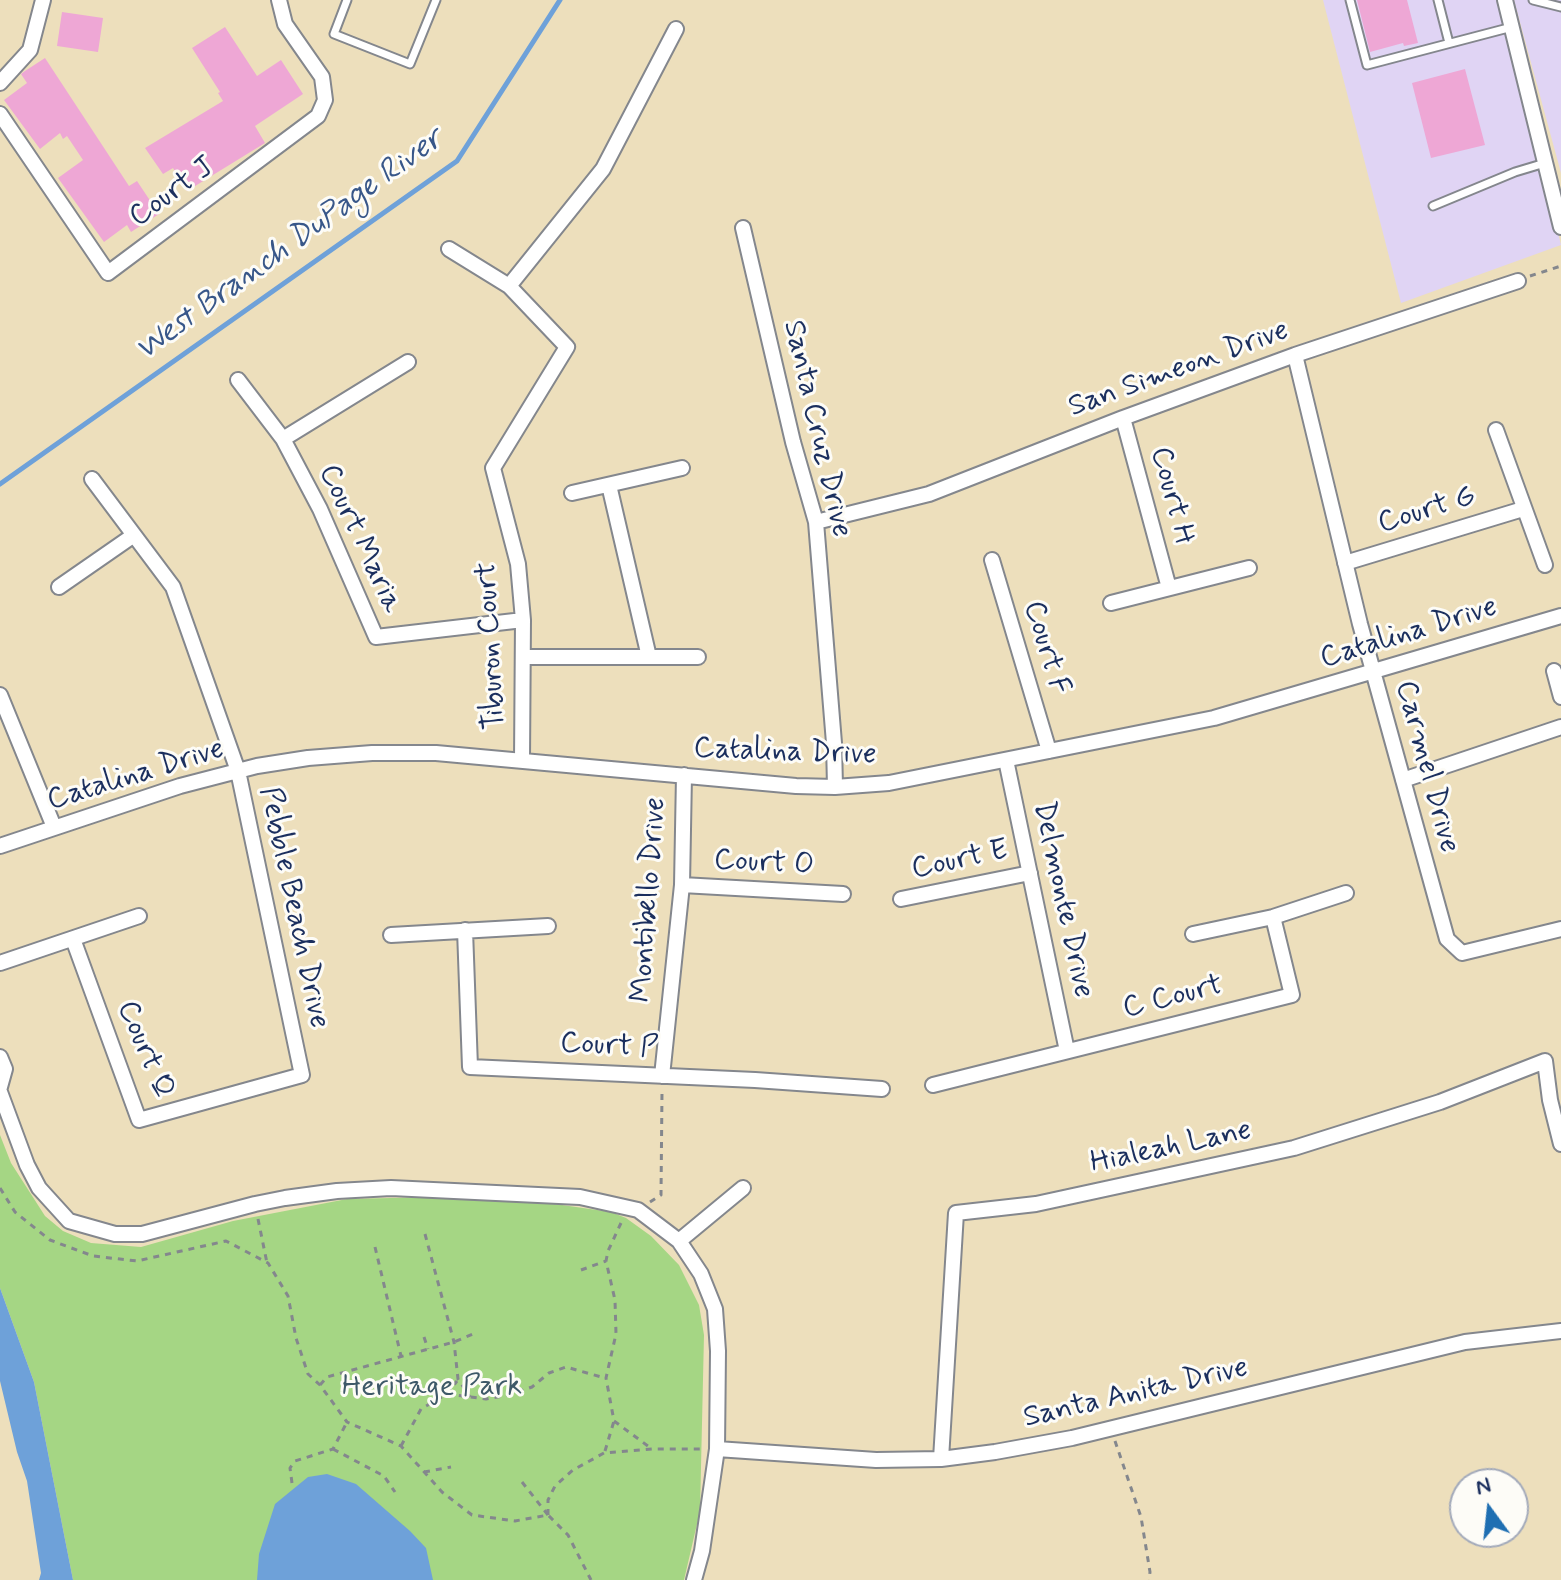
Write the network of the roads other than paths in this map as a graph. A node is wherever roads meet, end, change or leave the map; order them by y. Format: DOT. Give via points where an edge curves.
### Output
graph roads {
  1 [pos="43,0"];
  2 [pos="279,0"];
  3 [pos="347,0"];
  4 [pos="436,0"];
  5 [pos="1350,0"];
  6 [pos="1438,0"];
  7 [pos="1505,0"];
  8 [pos="1533,0"];
  9 [pos="1561,7"];
  10 [pos="1512,27"];
  11 [pos="676,29"];
  12 [pos="1449,43"];
  13 [pos="0,83"];
  14 [pos="0,114"];
  15 [pos="1545,163"];
  16 [pos="1433,206"];
  17 [pos="1561,227"];
  18 [pos="743,228"];
  19 [pos="449,249"];
  20 [pos="1518,281"];
  21 [pos="509,286"];
  22 [pos="1295,355"];
  23 [pos="408,362"];
  24 [pos="238,380"];
  25 [pos="1123,418"];
  26 [pos="1496,430"];
  27 [pos="283,439"];
  28 [pos="682,468"];
  29 [pos="92,479"];
  30 [pos="609,485"];
  31 [pos="572,493"];
  32 [pos="1523,509"];
  33 [pos="816,522"];
  34 [pos="134,535"];
  35 [pos="992,560"];
  36 [pos="1345,563"];
  37 [pos="1545,565"];
  38 [pos="1249,568"];
  39 [pos="59,587"];
  40 [pos="1169,588"];
  41 [pos="1111,603"];
  42 [pos="1561,616"];
  43 [pos="523,620"];
  44 [pos="524,657"];
  45 [pos="649,657"];
  46 [pos="698,657"];
  47 [pos="1554,671"];
  48 [pos="1373,672"];
  49 [pos="0,695"];
  50 [pos="1561,697"];
  51 [pos="1561,727"];
  52 [pos="1049,751"];
  53 [pos="522,760"];
  54 [pos="1006,760"];
  55 [pos="238,771"];
  56 [pos="684,775"];
  57 [pos="1403,780"];
  58 [pos="835,787"];
  59 [pos="54,827"];
  60 [pos="0,846"];
  61 [pos="1030,873"];
  62 [pos="682,885"];
  63 [pos="1346,893"];
  64 [pos="843,894"];
  65 [pos="901,899"];
  66 [pos="139,916"];
  67 [pos="1273,917"];
  68 [pos="548,926"];
  69 [pos="1561,929"];
  70 [pos="465,930"];
  71 [pos="1193,934"];
  72 [pos="391,935"];
  73 [pos="73,939"];
  74 [pos="0,963"];
  75 [pos="1067,1051"];
  76 [pos="0,1057"];
  77 [pos="302,1075"];
  78 [pos="662,1076"];
  79 [pos="933,1085"];
  80 [pos="0,1089"];
  81 [pos="882,1089"];
  82 [pos="1561,1144"];
  83 [pos="743,1188"];
  84 [pos="679,1241"];
  85 [pos="1561,1331"];
  86 [pos="717,1449"];
  87 [pos="941,1459"];
  88 [pos="694,1580"];
  1 -- 13 [label="street" via="30,50"];
  2 -- 14 [label="street, Court J" via="285,24 322,77 325,100 318,116 108,273"];
  3 -- 4 [label="lane" via="334,34 410,64"];
  5 -- 12 [label="lane" via="1367,65"];
  6 -- 12 [label="lane"];
  7 -- 10 [label="street"];
  8 -- 9 [label="lane"];
  10 -- 12 [label="lane"];
  10 -- 15 [label="street"];
  11 -- 21 [label="street" via="603,169"];
  15 -- 16 [label="lane"];
  15 -- 17 [label="street"];
  18 -- 33 [label="street, Santa Cruz Drive"];
  19 -- 21 [label="street, Tiburon Court"];
  20 -- 22 [label="street, San Simeon Drive"];
  21 -- 43 [label="street, Tiburon Court" via="567,347 493,468 518,564"];
  22 -- 25 [label="street, San Simeon Drive"];
  22 -- 36 [label="street, Carmel Drive"];
  23 -- 27 [label="street"];
  24 -- 27 [label="street, Court Maria"];
  25 -- 33 [label="street, San Simeon Drive" via="929,494"];
  25 -- 40 [label="street, Court H"];
  26 -- 32 [label="street, Court G"];
  27 -- 43 [label="street, Court Maria" via="376,637"];
  28 -- 30 [label="street"];
  29 -- 34 [label="street, Pebble Beach Drive"];
  30 -- 31 [label="street"];
  30 -- 45 [label="street"];
  32 -- 36 [label="street, Court G"];
  32 -- 37 [label="street, Court G"];
  33 -- 58 [label="street, Santa Cruz Drive"];
  34 -- 39 [label="street"];
  34 -- 55 [label="street, Pebble Beach Drive" via="173,587"];
  35 -- 52 [label="street, Court F"];
  36 -- 48 [label="street, Carmel Drive"];
  38 -- 40 [label="street, Court H"];
  40 -- 41 [label="street, Court H"];
  42 -- 48 [label="street, Catalina Drive"];
  43 -- 44 [label="street, Tiburon Court"];
  44 -- 45 [label="street"];
  44 -- 53 [label="street, Tiburon Court"];
  45 -- 46 [label="street"];
  47 -- 50 [label="street"];
  48 -- 52 [label="street, Catalina Drive" via="1214,718"];
  48 -- 57 [label="street, Carmel Drive"];
  49 -- 59 [label="street"];
  51 -- 57 [label="street"];
  52 -- 54 [label="street, Catalina Drive"];
  53 -- 55 [label="street, Catalina Drive" via="372,753"];
  53 -- 56 [label="street, Catalina Drive"];
  54 -- 58 [label="street, Catalina Drive" via="889,783"];
  54 -- 61 [label="street, Delmonte Drive"];
  55 -- 59 [label="street, Catalina Drive"];
  55 -- 77 [label="street, Pebble Beach Drive"];
  56 -- 58 [label="street, Catalina Drive"];
  56 -- 62 [label="street, Montibello Drive"];
  57 -- 69 [label="street, Carmel Drive" via="1447,939 1462,953"];
  59 -- 60 [label="street, Catalina Drive"];
  61 -- 65 [label="street, Court E"];
  61 -- 75 [label="street, Delmonte Drive"];
  62 -- 64 [label="street, Court O"];
  62 -- 78 [label="street, Montibello Drive"];
  63 -- 67 [label="street"];
  66 -- 73 [label="street"];
  67 -- 71 [label="street"];
  67 -- 75 [label="street, C Court" via="1292,995"];
  68 -- 70 [label="street"];
  70 -- 72 [label="street"];
  70 -- 78 [label="street, Court P" via="470,1067"];
  73 -- 74 [label="street"];
  73 -- 77 [label="street, Court Q" via="139,1120"];
  75 -- 79 [label="street, C Court"];
  76 -- 80 [label="street" via="5,1069"];
  78 -- 81 [label="street, Court P"];
  80 -- 84 [label="street" via="39,1188 69,1221 115,1234 142,1234 255,1204 391,1188 580,1197 638,1210"];
  82 -- 87 [label="street, Hialeah Lane" via="1545,1061 1440,1102 1294,1148 1036,1204 956,1213"];
  83 -- 84 [label="street"];
  84 -- 86 [label="street" via="701,1274 715,1309"];
  85 -- 87 [label="street, Santa Anita Drive" via="1465,1342 1046,1443"];
  86 -- 87 [label="street, Santa Anita Drive"];
  86 -- 88 [label="street"];
}
